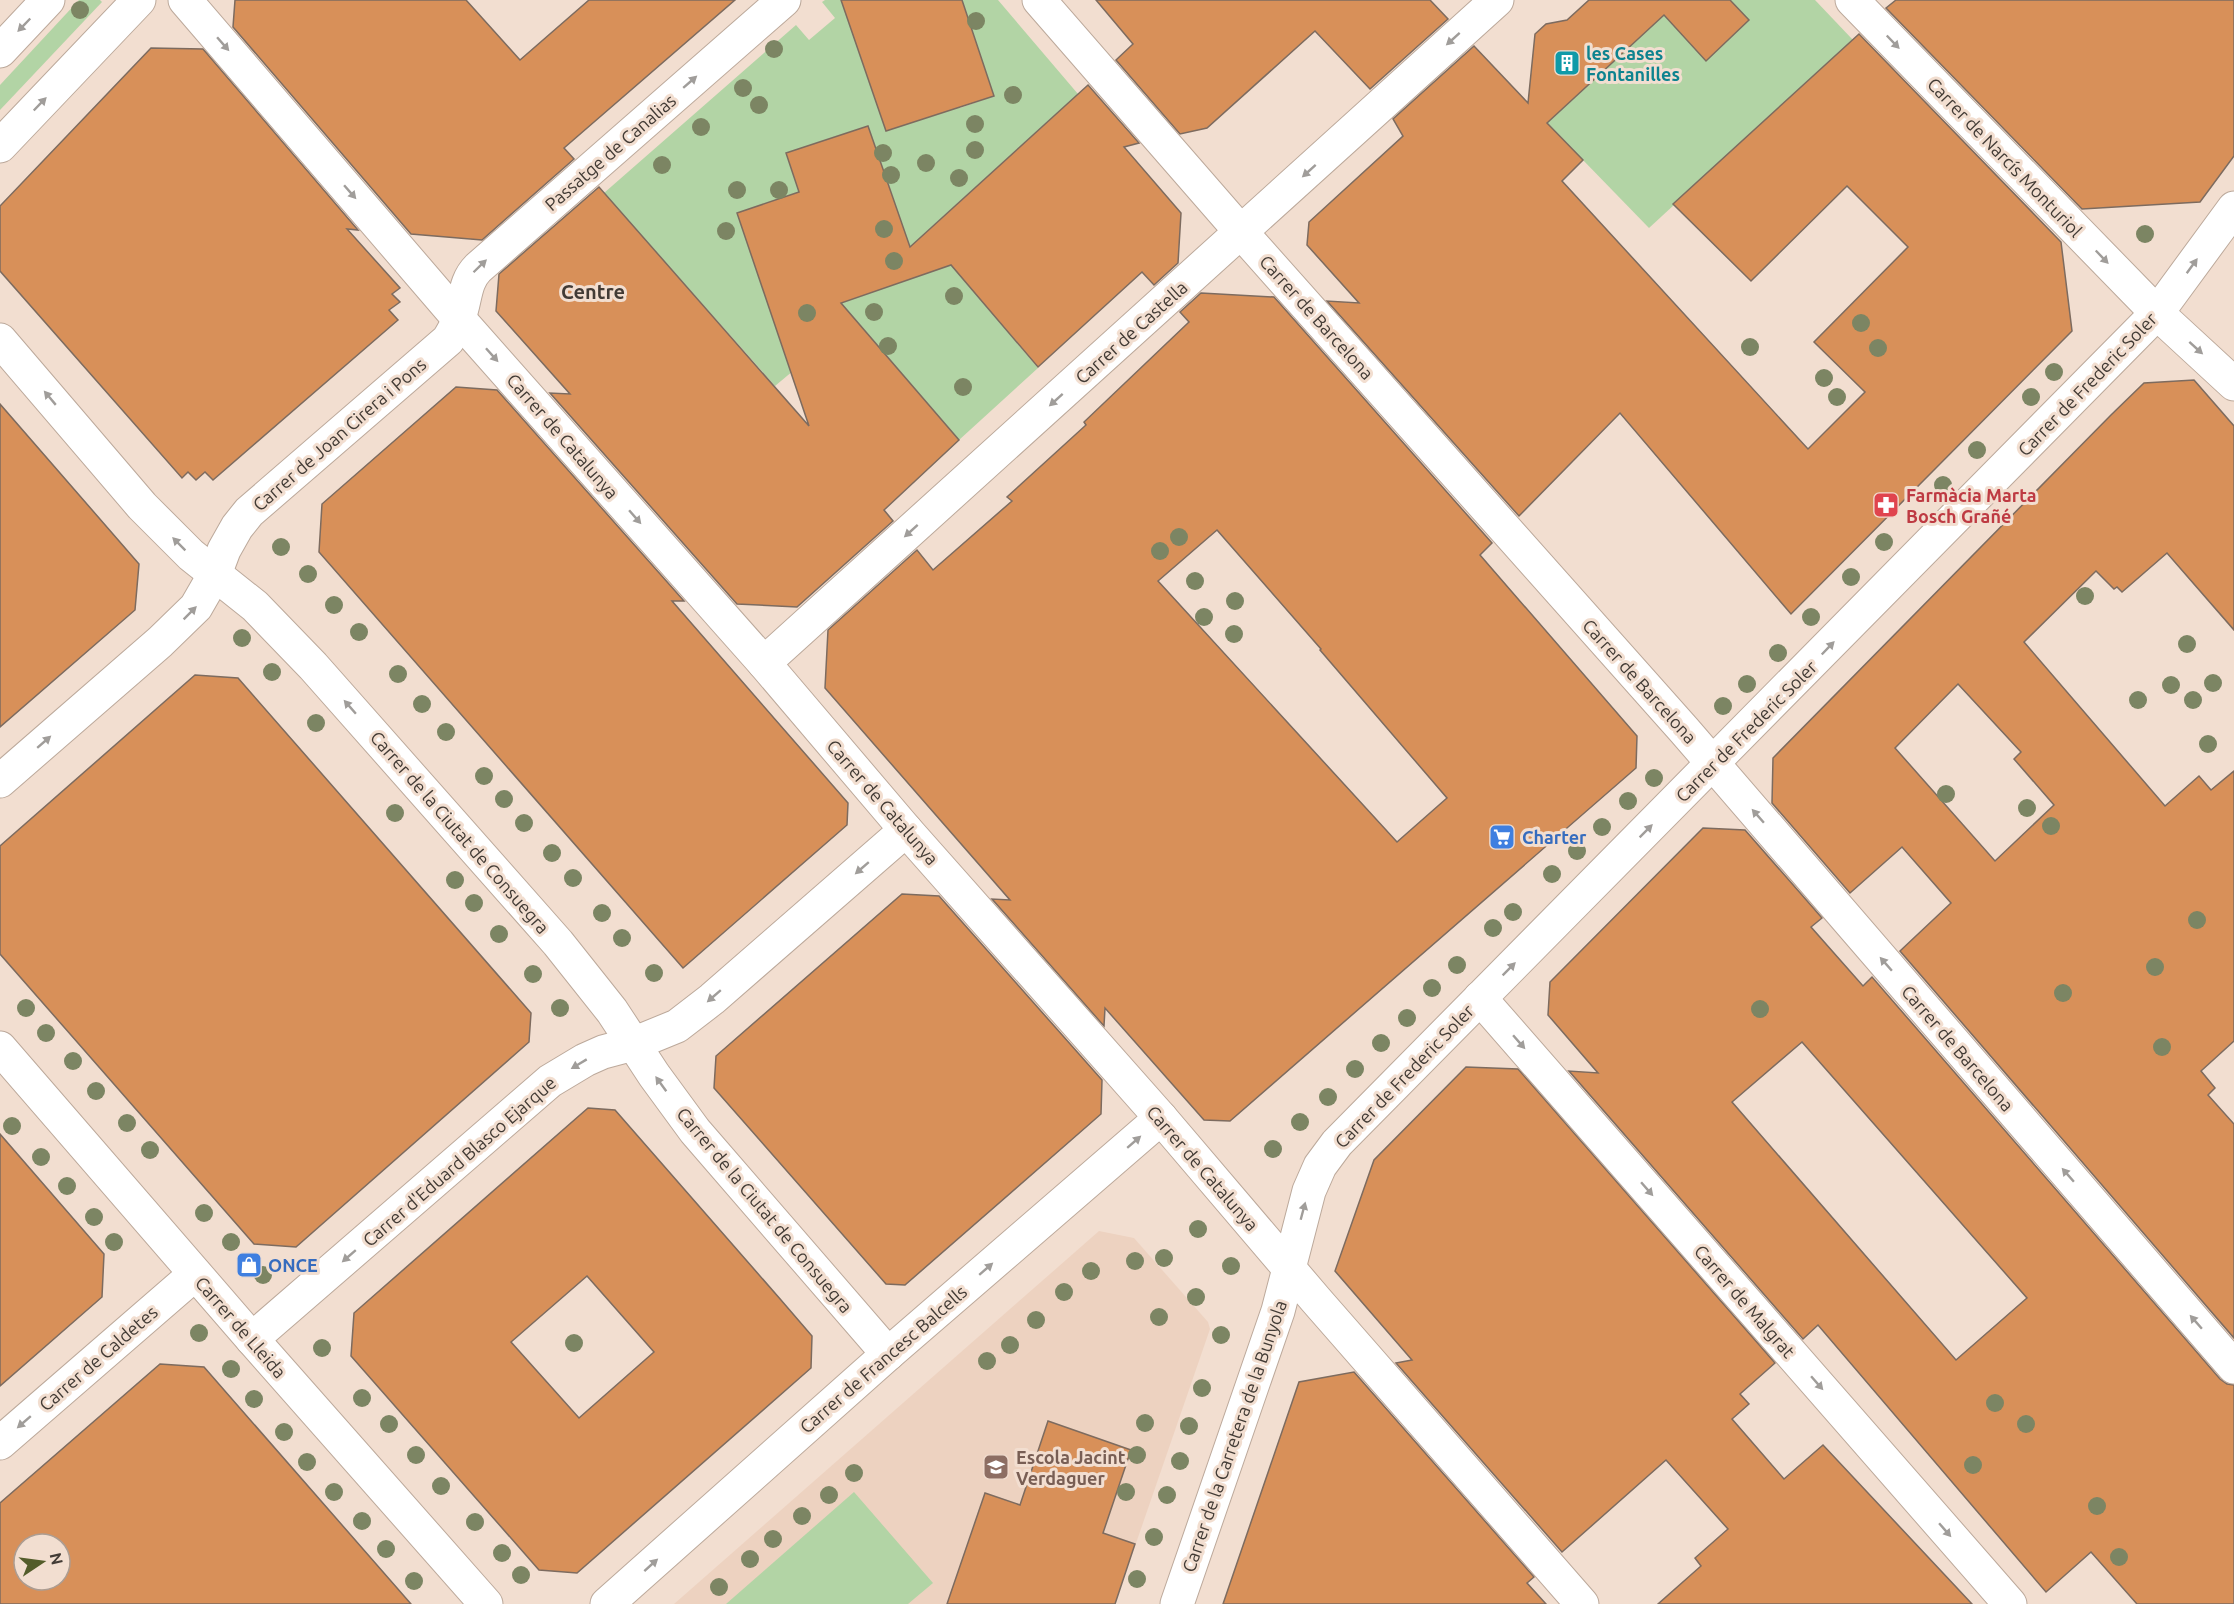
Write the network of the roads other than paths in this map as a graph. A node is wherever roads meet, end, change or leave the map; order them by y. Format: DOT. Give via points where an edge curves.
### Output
graph roads {
  1 [pos="48,0"];
  2 [pos="140,0"];
  3 [pos="185,0"];
  4 [pos="784,0"];
  5 [pos="1039,0"];
  6 [pos="1497,0"];
  7 [pos="1852,0"];
  8 [pos="0,51"];
  9 [pos="0,146"];
  10 [pos="2234,208"];
  11 [pos="1241,232"];
  12 [pos="2157,313"];
  13 [pos="459,319"];
  14 [pos="0,340"];
  15 [pos="2234,384"];
  16 [pos="214,574"];
  17 [pos="764,663"];
  18 [pos="1713,764"];
  19 [pos="0,781"];
  20 [pos="906,830"];
  21 [pos="1480,998"];
  22 [pos="633,1044"];
  23 [pos="0,1048"];
  24 [pos="1161,1118"];
  25 [pos="1289,1268"];
  26 [pos="195,1274"];
  27 [pos="252,1339"];
  28 [pos="888,1354"];
  29 [pos="2234,1367"];
  30 [pos="0,1443"];
  31 [pos="486,1604"];
  32 [pos="607,1604"];
  33 [pos="1177,1604"];
  34 [pos="1582,1604"];
  35 [pos="2010,1604"];
  1 -- 8 [label="street, one-way"];
  9 -- 2 [label="street, one-way"];
  3 -- 13 [label="street, Carrer de Catalunya, one-way"];
  13 -- 4 [label="street, Passatge de Canalias, one-way" via="466,286 478,268"];
  5 -- 11 [label="street, Carrer de Barcelona"];
  6 -- 11 [label="street, Carrer de Castella, one-way"];
  7 -- 12 [label="street, Carrer de Narcís Monturiol, one-way"];
  12 -- 10 [label="street, Carrer de Frederic Soler, one-way"];
  11 -- 17 [label="street, Carrer de Castella, one-way"];
  11 -- 18 [label="street, Carrer de Barcelona"];
  12 -- 15 [label="street, Carrer de Narcís Monturiol, one-way"];
  18 -- 12 [label="street, Carrer de Frederic Soler, one-way"];
  13 -- 16 [label="street, Carrer de Joan Cirera i Pons" via="448,340 249,512 224,550"];
  13 -- 17 [label="street, Carrer de Catalunya, one-way"];
  16 -- 14 [label="street, Carrer de la Ciutat de Consuegra, one-way" via="142,506"];
  19 -- 16 [label="street, Carrer de Joan Cirera i Pons, one-way" via="160,642 196,607"];
  22 -- 16 [label="street, Carrer de la Ciutat de Consuegra, one-way" via="558,943 314,666 255,606"];
  17 -- 20 [label="street, Carrer de Catalunya"];
  21 -- 18 [label="street, Carrer de Frederic Soler, one-way"];
  29 -- 18 [label="street, Carrer de Barcelona, one-way"];
  20 -- 22 [label="street, Carrer d'Eduard Blasco Ejarque, one-way" via="692,1015 677,1026"];
  20 -- 24 [label="street, Carrer de Catalunya"];
  25 -- 21 [label="street, Carrer de Frederic Soler, one-way" via="1309,1191 1320,1166 1337,1143"];
  21 -- 35 [label="street, Carrer de Malgrat, one-way"];
  22 -- 27 [label="street, Carrer d'Eduard Blasco Ejarque, one-way" via="585,1060 550,1081"];
  28 -- 22 [label="street, Carrer de la Ciutat de Consuegra, one-way" via="695,1131"];
  23 -- 26 [label="street, Carrer de Lleida"];
  24 -- 25 [label="street, Carrer de Catalunya"];
  28 -- 24 [label="street, Carrer de Francesc Balcells, one-way"];
  25 -- 33 [label="street, Carrer de la Carretera de la Bunyola" via="1278,1311"];
  25 -- 34 [label="street, Carrer de Catalunya"];
  26 -- 27 [label="street, Carrer de Lleida"];
  26 -- 30 [label="street, Carrer de Caldetes, one-way"];
  27 -- 31 [label="street, Carrer de Lleida"];
  32 -- 28 [label="street, Carrer de Francesc Balcells, one-way"];
}
